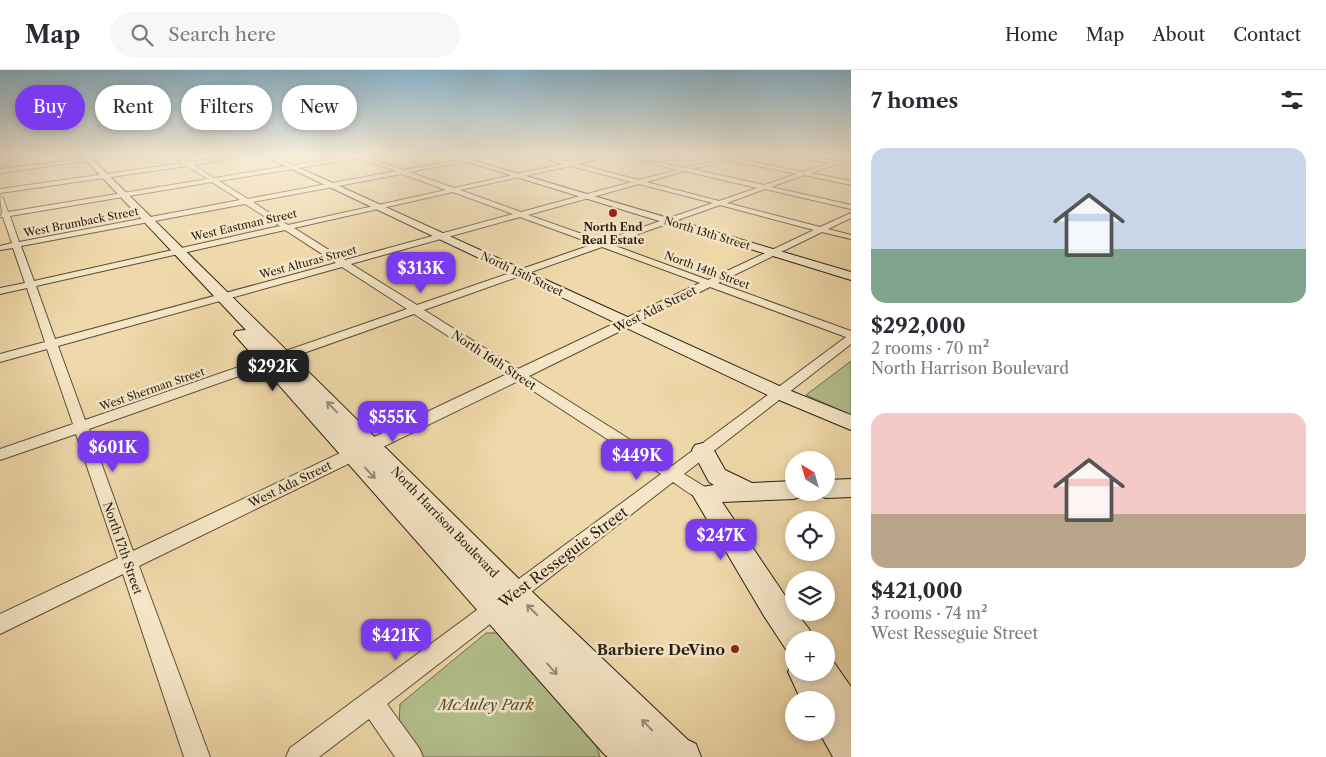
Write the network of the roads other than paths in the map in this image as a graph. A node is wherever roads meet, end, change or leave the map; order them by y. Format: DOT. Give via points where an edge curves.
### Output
graph roads {
  1 [pos="13,187"];
  2 [pos="110,187"];
  3 [pos="172,187"];
  4 [pos="225,187"];
  5 [pos="320,187"];
  6 [pos="335,187"];
  7 [pos="446,187"];
  8 [pos="466,187"];
  9 [pos="556,187"];
  10 [pos="620,187"];
  11 [pos="659,187"];
  12 [pos="764,187"];
  13 [pos="454,190"];
  14 [pos="0,191"];
  15 [pos="119,196"];
  16 [pos="586,196"];
  17 [pos="0,198"];
  18 [pos="246,201"];
  19 [pos="720,203"];
  20 [pos="378,207"];
  21 [pos="851,207"];
  22 [pos="521,214"];
  23 [pos="3,215"];
  24 [pos="851,215"];
  25 [pos="142,221"];
  26 [pos="668,221"];
  27 [pos="286,227"];
  28 [pos="822,229"];
  29 [pos="441,236"];
  30 [pos="851,237"];
  31 [pos="602,244"];
  32 [pos="16,245"];
  33 [pos="0,248"];
  34 [pos="172,252"];
  35 [pos="773,253"];
  36 [pos="343,263"];
  37 [pos="520,273"];
  38 [pos="851,276"];
  39 [pos="709,283"];
  40 [pos="30,284"];
  41 [pos="0,291"];
  42 [pos="217,298"];
  43 [pos="415,310"];
  44 [pos="627,323"];
  45 [pos="851,335"];
  46 [pos="851,339"];
  47 [pos="51,344"];
  48 [pos="0,358"];
  49 [pos="275,359"];
  50 [pos="518,375"];
  51 [pos="779,394"];
  52 [pos="851,423"];
  53 [pos="81,427"];
  54 [pos="851,431"];
  55 [pos="361,450"];
  56 [pos="703,450"];
  57 [pos="0,456"];
  58 [pos="672,474"];
  59 [pos="851,488"];
  60 [pos="835,489"];
  61 [pos="785,490"];
  62 [pos="755,491"];
  63 [pos="704,494"];
  64 [pos="128,562"];
  65 [pos="505,600"];
  66 [pos="774,606"];
  67 [pos="0,624"];
  68 [pos="785,631"];
  69 [pos="792,631"];
  70 [pos="828,681"];
  71 [pos="372,703"];
  72 [pos="851,716"];
  73 [pos="835,727"];
  74 [pos="851,754"];
  75 [pos="197,757"];
  76 [pos="299,757"];
  77 [pos="410,757"];
  78 [pos="636,757"];
  79 [pos="683,757"];
  1 -- 14 [label="street"];
  2 -- 15 [label="street, North Harrison Boulevard"];
  3 -- 15 [label="street"];
  4 -- 18 [label="street, North 16th Street"];
  5 -- 18 [label="street, West Brumback Street"];
  6 -- 20 [label="street, North 15th Street"];
  7 -- 13 [label="street, North 14th Street"];
  8 -- 13 [label="street, West Eastman Street"];
  9 -- 16 [label="street, North 13th Street"];
  10 -- 16 [label="street, West Alturas Street"];
  11 -- 19 [label="street"];
  12 -- 19 [label="street, West Sherman Street"];
  12 -- 21 [label="street"];
  13 -- 20 [label="street, West Eastman Street"];
  13 -- 22 [label="street, North 14th Street"];
  15 -- 23 [label="street"];
  15 -- 25 [label="street, North Harrison Boulevard"];
  16 -- 22 [label="street, West Alturas Street"];
  16 -- 26 [label="street, North 13th Street"];
  17 -- 23 [label="street, North 17th Street"];
  18 -- 25 [label="street, West Brumback Street"];
  18 -- 27 [label="street, North 16th Street"];
  19 -- 26 [label="street, West Sherman Street"];
  19 -- 28 [label="street"];
  20 -- 27 [label="street, West Eastman Street"];
  20 -- 29 [label="street, North 15th Street"];
  22 -- 29 [label="street, West Alturas Street"];
  22 -- 31 [label="street, North 14th Street"];
  23 -- 32 [label="street, North 17th Street"];
  24 -- 28 [label="street, West Ada Street"];
  25 -- 32 [label="street, West Brumback Street"];
  25 -- 34 [label="street, North Harrison Boulevard"];
  26 -- 31 [label="street, West Sherman Street"];
  26 -- 35 [label="street, North 13th Street"];
  27 -- 34 [label="street, West Eastman Street"];
  27 -- 36 [label="street, North 16th Street"];
  28 -- 30 [label="street"];
  28 -- 35 [label="street, West Ada Street"];
  29 -- 36 [label="street, West Alturas Street"];
  29 -- 37 [label="street, North 15th Street"];
  31 -- 37 [label="street, West Sherman Street"];
  31 -- 39 [label="street, North 14th Street"];
  32 -- 33 [label="street, West Brumback Street"];
  32 -- 40 [label="street, North 17th Street"];
  34 -- 40 [label="street, West Eastman Street"];
  34 -- 42 [label="street, North Harrison Boulevard"];
  35 -- 38 [label="street, North 13th Street"];
  35 -- 39 [label="street, West Ada Street"];
  36 -- 42 [label="street, West Alturas Street"];
  36 -- 43 [label="street, North 16th Street"];
  37 -- 43 [label="street, West Sherman Street"];
  37 -- 44 [label="street, North 15th Street"];
  39 -- 44 [label="street, West Ada Street"];
  39 -- 45 [label="street, North 14th Street"];
  40 -- 41 [label="street, West Eastman Street"];
  40 -- 47 [label="street, North 17th Street"];
  42 -- 47 [label="street, West Alturas Street"];
  42 -- 49 [label="street, North Harrison Boulevard"];
  43 -- 49 [label="street, West Sherman Street"];
  43 -- 50 [label="street, North 16th Street"];
  44 -- 50 [label="street, West Ada Street"];
  44 -- 51 [label="street, North 15th Street"];
  46 -- 51 [label="street, West Resseguie Street"];
  47 -- 48 [label="street, West Alturas Street"];
  47 -- 53 [label="street, North 17th Street"];
  49 -- 53 [label="street, West Sherman Street"];
  49 -- 55 [label="street, North Harrison Boulevard"];
  50 -- 55 [label="street, West Ada Street"];
  50 -- 58 [label="street, North 16th Street"];
  51 -- 52 [label="street, North 15th Street"];
  51 -- 54 [label="street, North 15th Street"];
  51 -- 56 [label="street, West Resseguie Street"];
  53 -- 57 [label="street, West Sherman Street"];
  53 -- 64 [label="street, North 17th Street"];
  55 -- 64 [label="street, West Ada Street"];
  55 -- 65 [label="street, North Harrison Boulevard"];
  56 -- 58 [label="street, West Resseguie Street"];
  56 -- 62 [label="street" via="717,476"];
  58 -- 63 [label="street, North 16th Street"];
  58 -- 65 [label="street, West Resseguie Street"];
  59 -- 60 [label="street"];
  61 -- 62 [label="street"];
  62 -- 63 [label="street"];
  63 -- 66 [label="street, North 16th Street"];
  64 -- 67 [label="street, West Ada Street"];
  64 -- 75 [label="street, North 17th Street"];
  65 -- 71 [label="street, West Resseguie Street"];
  65 -- 78 [label="street, North Harrison Boulevard, one-way" via="618,742"];
  79 -- 65 [label="street, North Harrison Boulevard, one-way"];
  66 -- 68 [label="street, North 16th Street"];
  66 -- 69 [label="street, North 16th Street"];
  70 -- 72 [label="street"];
  71 -- 76 [label="street, West Resseguie Street"];
  71 -- 77 [label="street"];
  73 -- 74 [label="street"];
}
